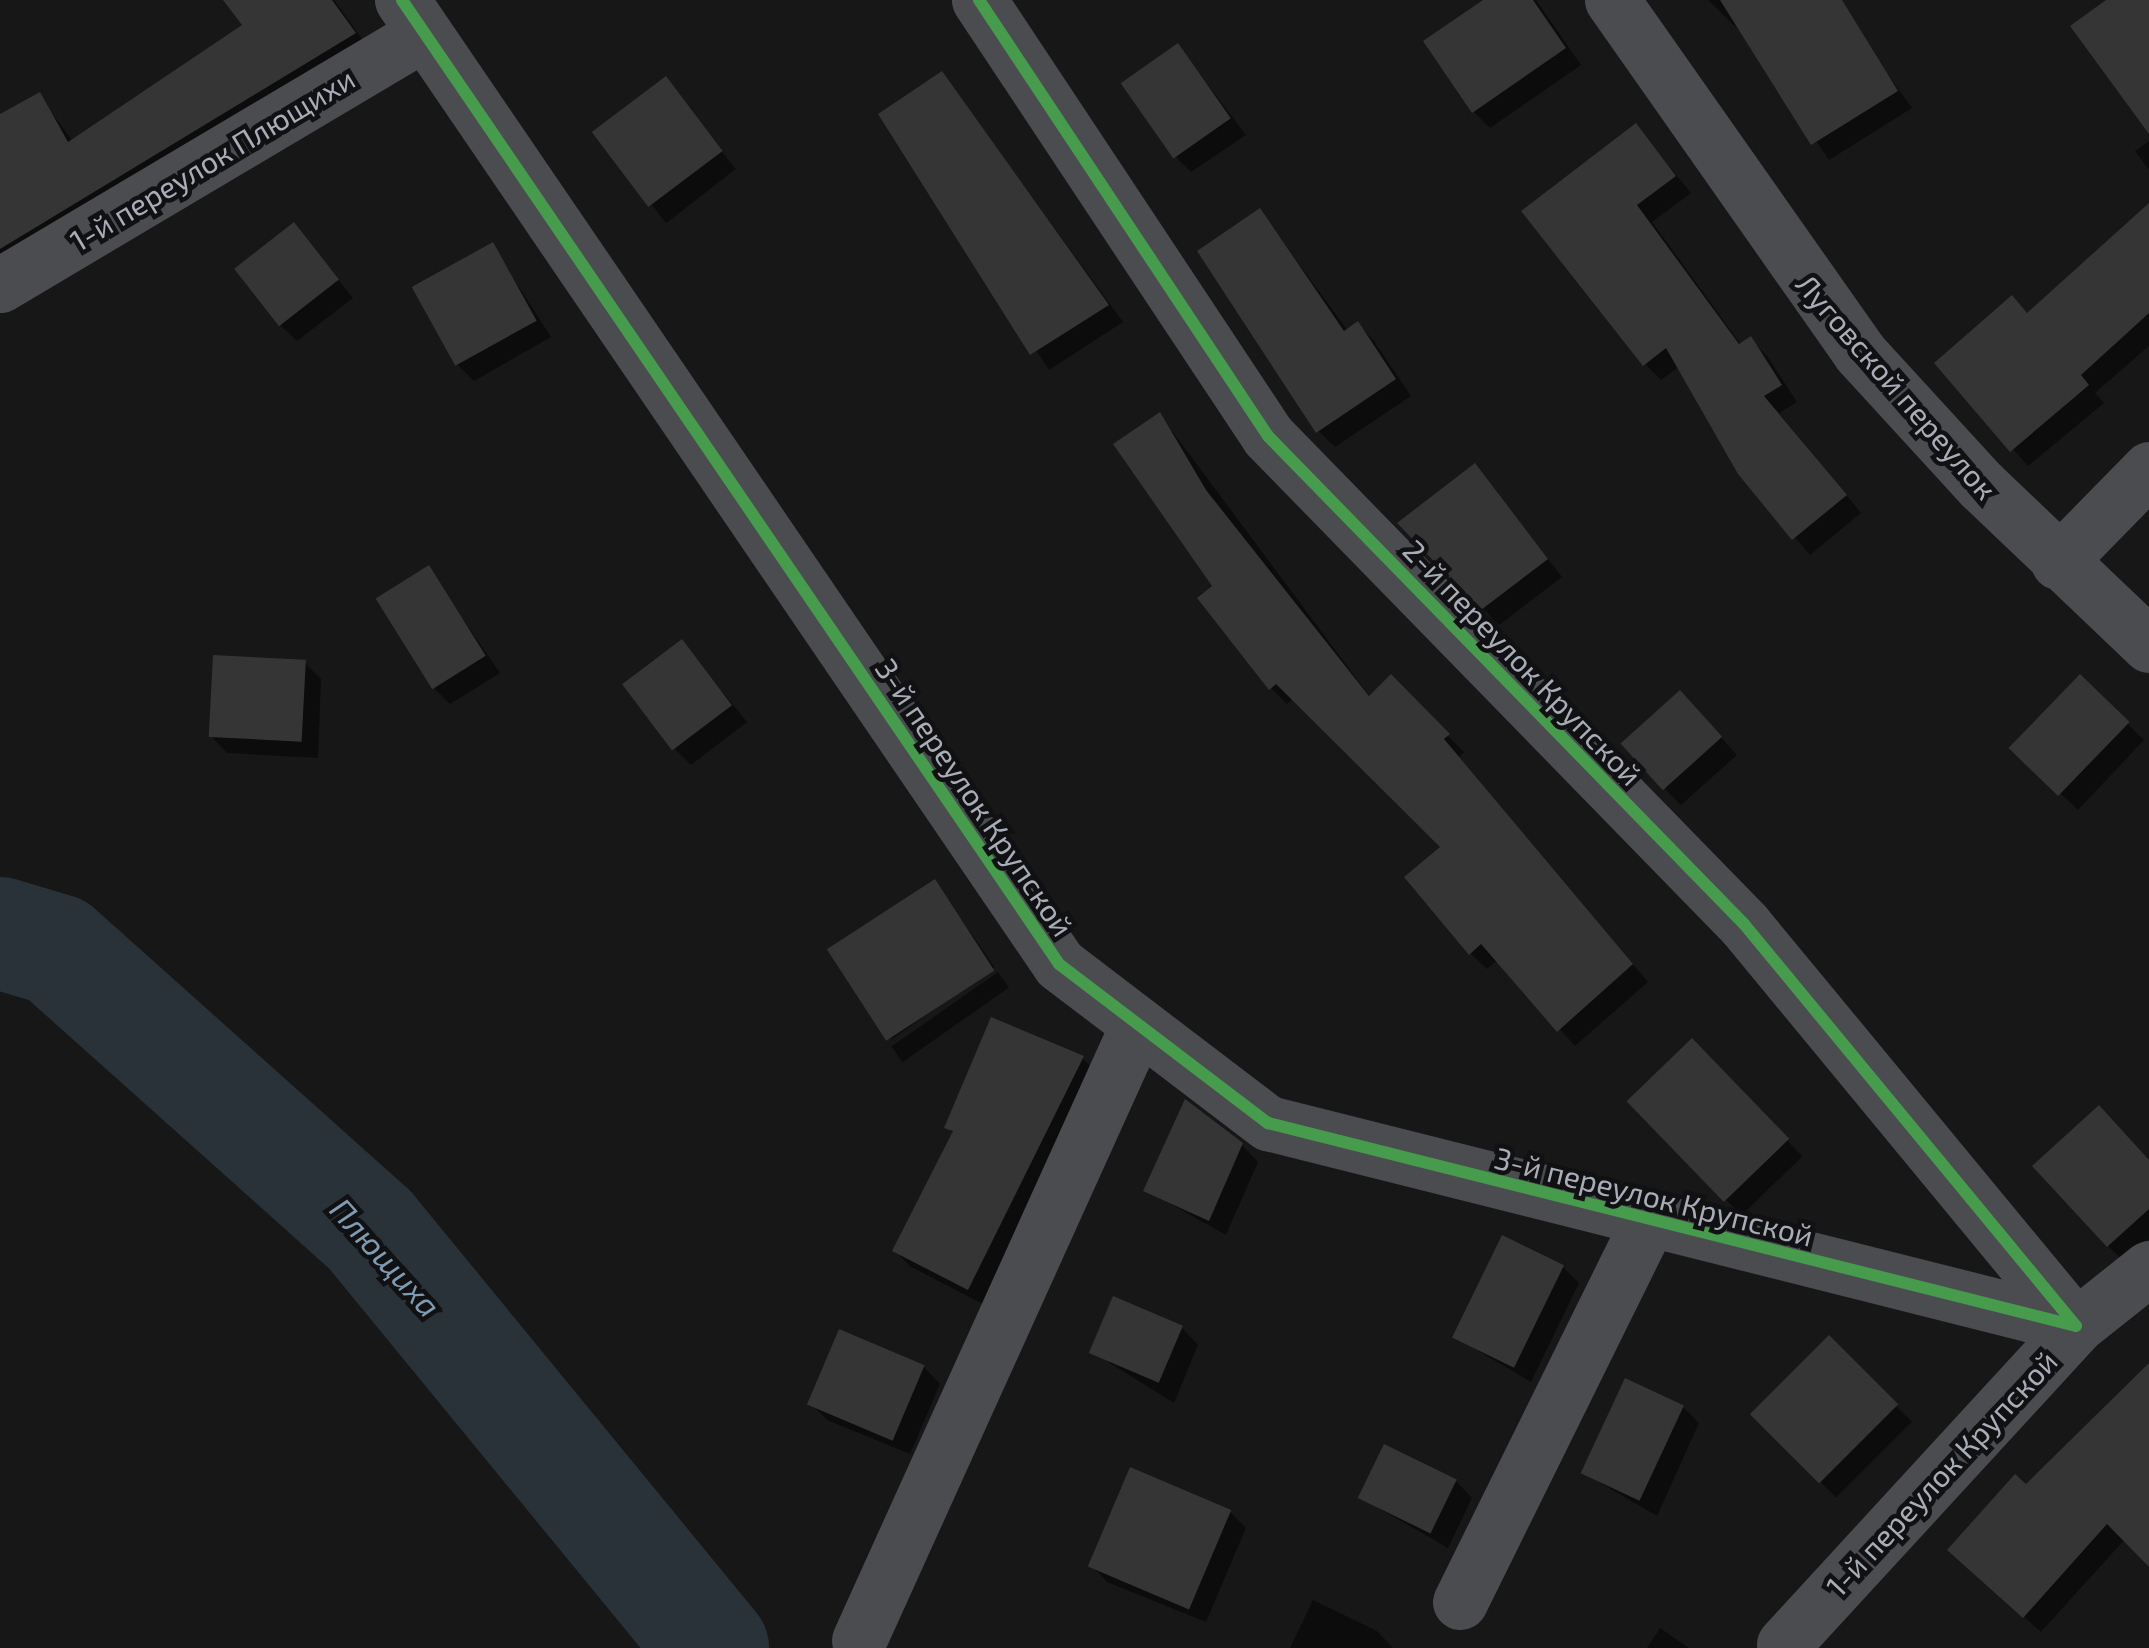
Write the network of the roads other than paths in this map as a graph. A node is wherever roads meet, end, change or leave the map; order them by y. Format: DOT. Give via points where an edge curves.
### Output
graph roads {
  1 [pos="979,0"];
  2 [pos="1612,0"];
  3 [pos="413,17"];
  4 [pos="0,285"];
  5 [pos="2149,469"];
  6 [pos="2058,562"];
  7 [pos="2149,645"];
  8 [pos="1138,1024"];
  9 [pos="1648,1221"];
  10 [pos="2149,1268"];
  11 [pos="2076,1326"];
  12 [pos="1460,1602"];
  13 [pos="859,1640"];
  14 [pos="1784,1644"];
  1 -- 11 [label="street, 2-й переулок Крупской" via="1268,436 1744,924"];
  2 -- 6 [label="street, Луговской переулок" via="1860,352"];
  3 -- 4 [label="street, 1-й переулок Плющихи"];
  3 -- 8 [label="street, 3-й переулок Крупской" via="1058,964"];
  5 -- 6 [label="street"];
  6 -- 7 [label="street, Луговской переулок"];
  8 -- 9 [label="street, 3-й переулок Крупской" via="1268,1123"];
  8 -- 13 [label="street"];
  9 -- 11 [label="street, 3-й переулок Крупской"];
  9 -- 12 [label="street"];
  10 -- 11 [label="street, 1-й переулок Крупской"];
  11 -- 14 [label="street, 1-й переулок Крупской"];
}
